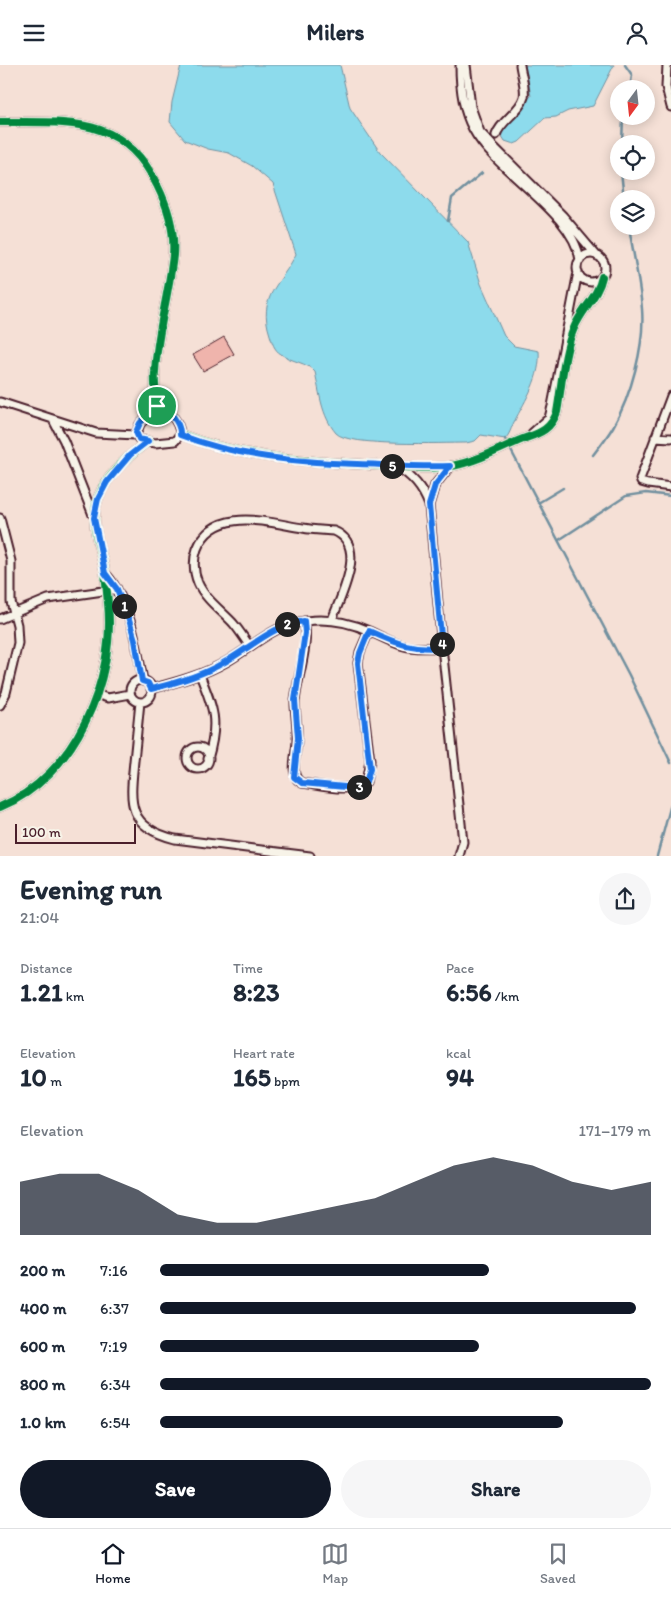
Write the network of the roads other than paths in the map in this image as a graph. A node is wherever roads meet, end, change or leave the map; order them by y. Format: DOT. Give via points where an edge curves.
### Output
graph roads {
  1 [pos="460,65"];
  2 [pos="466,65"];
  3 [pos="520,65"];
  4 [pos="667,65"];
  5 [pos="671,107"];
  6 [pos="0,122"];
  7 [pos="496,135"];
  8 [pos="597,256"];
  9 [pos="580,260"];
  10 [pos="578,272"];
  11 [pos="602,277"];
  12 [pos="671,397"];
  13 [pos="0,403"];
  14 [pos="157,406"];
  15 [pos="53,420"];
  16 [pos="136,435"];
  17 [pos="180,435"];
  18 [pos="655,437"];
  19 [pos="526,438"];
  20 [pos="671,438"];
  21 [pos="148,441"];
  22 [pos="396,466"];
  23 [pos="450,466"];
  24 [pos="671,487"];
  25 [pos="429,505"];
  26 [pos="0,518"];
  27 [pos="94,518"];
  28 [pos="105,573"];
  29 [pos="117,589"];
  30 [pos="107,591"];
  31 [pos="13,613"];
  32 [pos="0,619"];
  33 [pos="332,620"];
  34 [pos="304,621"];
  35 [pos="369,631"];
  36 [pos="249,645"];
  37 [pos="442,647"];
  38 [pos="200,675"];
  39 [pos="142,681"];
  40 [pos="151,689"];
  41 [pos="130,694"];
  42 [pos="98,695"];
  43 [pos="140,702"];
  44 [pos="0,705"];
  45 [pos="213,740"];
  46 [pos="200,748"];
  47 [pos="208,759"];
  48 [pos="0,807"];
  49 [pos="310,855"];
  50 [pos="460,855"];
  1 -- 9 [label="street" via="466,110 474,131 497,160 568,230 577,245"];
  2 -- 8 [label="street" via="471,107 480,132 564,216"];
  3 -- 7 [label="street" via="524,96"];
  4 -- 5 [label="street" via="666,87"];
  6 -- 14 [label="street" via="73,123 107,132 140,156 156,181 169,217 173,245 154,373"];
  8 -- 9 [label="street" via="588,255"];
  8 -- 11 [label="street" via="604,265"];
  9 -- 10 [label="street"];
  10 -- 11 [label="street" via="589,282"];
  10 -- 19 [label="street" via="551,412 541,427"];
  11 -- 19 [label="street" via="597,293 580,315 572,334 554,421 542,432"];
  12 -- 18 [label="street"];
  13 -- 15 [label="street"];
  14 -- 16 [label="street" via="140,423"];
  14 -- 17 [label="street" via="165,408 179,427"];
  15 -- 16 [label="street" via="104,435"];
  15 -- 27 [label="street"];
  16 -- 21 [label="street"];
  17 -- 21 [label="street" via="170,443"];
  17 -- 22 [label="street" via="231,450 285,460"];
  18 -- 20 [label="street"];
  18 -- 24 [label="street" via="640,479 648,484"];
  19 -- 23 [label="street"];
  21 -- 27 [label="street" via="130,455 107,482 98,499"];
  22 -- 23 [label="street"];
  22 -- 25 [label="street" via="416,481"];
  23 -- 25 [label="street" via="435,485"];
  25 -- 37 [label="street"];
  26 -- 31 [label="street" via="11,561"];
  27 -- 28 [label="street"];
  28 -- 29 [label="street"];
  28 -- 30 [label="street"];
  29 -- 30 [label="street"];
  29 -- 39 [label="street" via="132,631"];
  30 -- 31 [label="street" via="48,599"];
  30 -- 42 [label="street" via="109,640"];
  31 -- 32 [label="street"];
  31 -- 44 [label="street" via="18,630 17,649"];
  33 -- 34 [label="street"];
  33 -- 35 [label="street"];
  33 -- 36 [label="street" via="352,562 342,535 328,530 252,520 225,523 214,528 200,542 195,571 201,588"];
  34 -- 35 [label="street" via="295,700 298,738 294,773 302,783 351,788 366,782 370,761 358,663"];
  34 -- 36 [label="street" via="288,623"];
  35 -- 37 [label="street" via="402,646"];
  36 -- 38 [label="street"];
  37 -- 50 [label="street" via="463,842"];
  38 -- 40 [label="street"];
  38 -- 45 [label="street" via="214,711"];
  39 -- 40 [label="street"];
  39 -- 41 [label="street" via="133,684"];
  40 -- 43 [label="street" via="150,698"];
  41 -- 42 [label="street" via="108,698"];
  41 -- 43 [label="street"];
  42 -- 48 [label="street" via="76,737 56,765 32,789"];
  43 -- 49 [label="street" via="130,797 136,815 148,828 175,839"];
  45 -- 46 [label="street"];
  45 -- 47 [label="street"];
  46 -- 47 [label="street" via="207,752"];
  46 -- 47 [label="street" via="189,752 189,764 200,768"];
}
